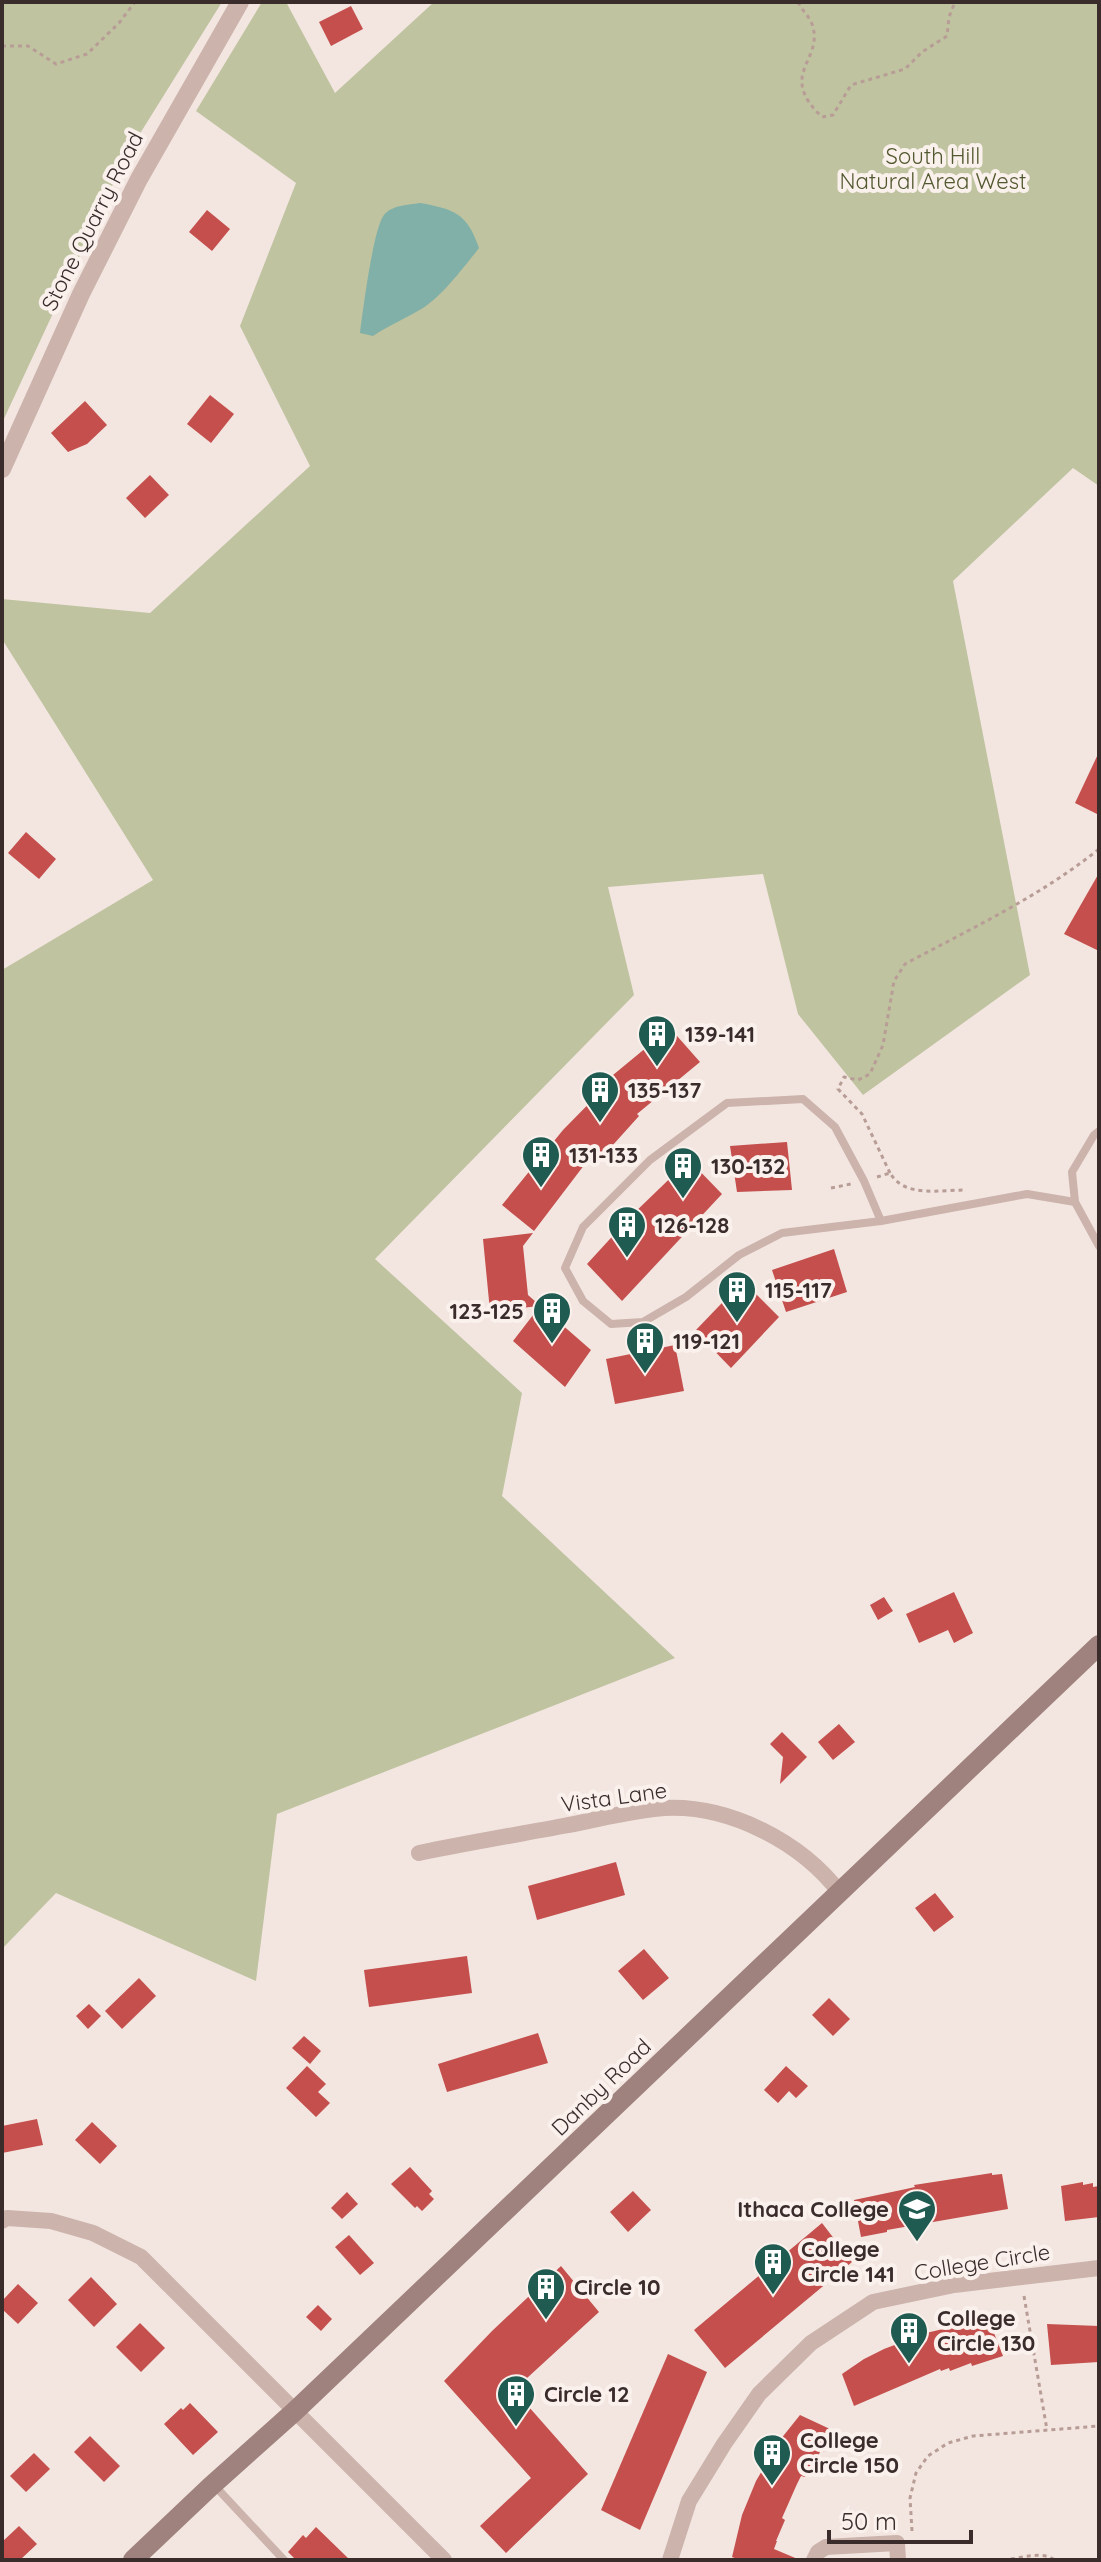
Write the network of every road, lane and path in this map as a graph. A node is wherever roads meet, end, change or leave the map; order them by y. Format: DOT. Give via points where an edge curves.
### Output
graph roads {
  1 [pos="135,2"];
  2 [pos="240,2"];
  3 [pos="798,2"];
  4 [pos="955,2"];
  5 [pos="2,46"];
  6 [pos="2,469"];
  7 [pos="1099,831"];
  8 [pos="1099,839"];
  9 [pos="1099,849"];
  10 [pos="1099,1131"];
  11 [pos="890,1173"];
  12 [pos="864,1181"];
  13 [pos="831,1188"];
  14 [pos="970,1190"];
  15 [pos="1075,1202"];
  16 [pos="881,1221"];
  17 [pos="1099,1246"];
  18 [pos="1099,1645"];
  19 [pos="419,1853"];
  20 [pos="840,1893"];
  21 [pos="2,2221"];
  22 [pos="1099,2268"];
  23 [pos="1021,2276"];
  24 [pos="295,2411"];
  25 [pos="1099,2426"];
  26 [pos="1047,2430"];
  27 [pos="213,2484"];
  28 [pos="912,2545"];
  29 [pos="133,2560"];
  30 [pos="284,2560"];
  31 [pos="444,2560"];
  32 [pos="670,2560"];
  33 [pos="814,2560"];
  34 [pos="898,2560"];
  35 [pos="1003,2560"];
  36 [pos="1055,2560"];
  1 -- 5 [label="path" via="87,54 56,64 28,46"];
  2 -- 6 [label="street, Stone Quarry Road" via="132,192"];
  3 -- 4 [label="path" via="812,24 813,41 800,81 810,106 822,117 833,115 851,85 905,69 947,36"];
  7 -- 8 [label="path"];
  9 -- 11 [label="path" via="1019,905 905,964 894,981 883,1045 870,1074 858,1080 844,1077 838,1089 862,1114"];
  10 -- 15 [label="lane" via="1072,1172"];
  11 -- 12 [label="path"];
  11 -- 14 [label="path" via="904,1188 918,1191"];
  12 -- 13 [label="path"];
  12 -- 16 [label="lane"];
  12 -- 16 [label="lane" via="835,1127 803,1099 727,1103 650,1160 583,1227 565,1268 583,1301 611,1324 643,1322 686,1297 739,1255 782,1233"];
  15 -- 16 [label="lane" via="1027,1194"];
  15 -- 17 [label="lane"];
  18 -- 20 [label="main road, Danby Road"];
  19 -- 20 [label="street, Vista Lane" via="644,1811 685,1809 722,1815 768,1834 815,1866"];
  20 -- 24 [label="main road, Danby Road"];
  21 -- 24 [label="street" via="51,2221 93,2233 141,2257"];
  22 -- 23 [label="street, College Circle"];
  23 -- 26 [label="path"];
  23 -- 32 [label="street, College Circle" via="873,2302 811,2343 759,2394 724,2444 689,2501"];
  24 -- 27 [label="main road, Danby Road"];
  24 -- 31 [label="street"];
  25 -- 26 [label="path"];
  26 -- 28 [label="path" via="973,2436 928,2456 916,2473 910,2498"];
  27 -- 29 [label="main road, Danby Road"];
  27 -- 30 [label="lane"];
  33 -- 34 [label="street" via="826,2547 897,2543"];
  35 -- 36 [label="path" via="1039,2555"];
}
